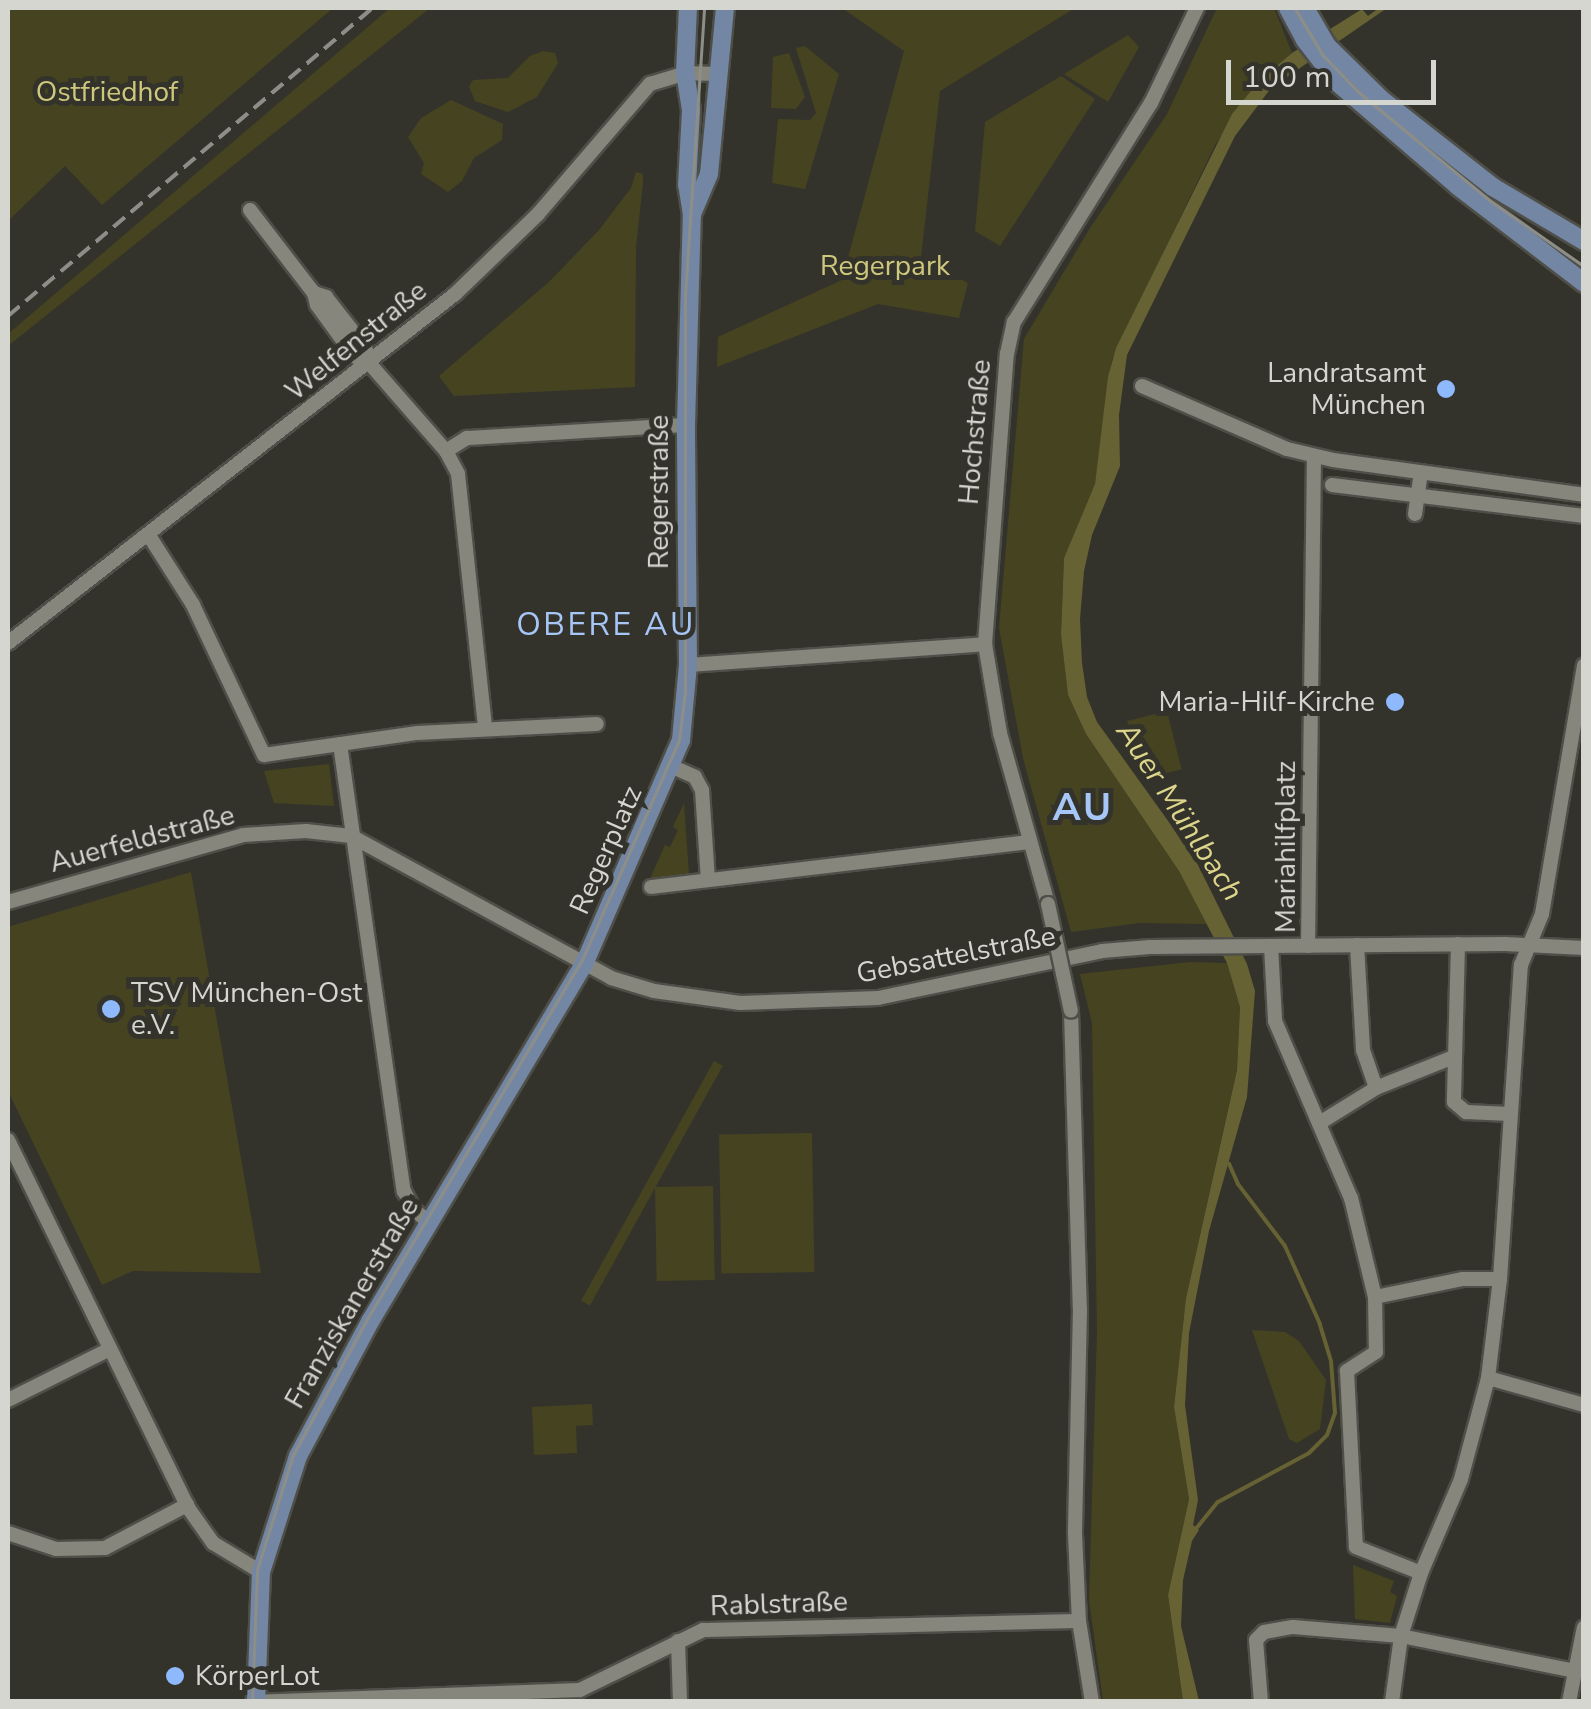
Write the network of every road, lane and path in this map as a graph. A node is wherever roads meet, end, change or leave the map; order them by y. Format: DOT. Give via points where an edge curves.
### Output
graph roads {
  1 [pos="688,8"];
  2 [pos="725,8"];
  3 [pos="1197,8"];
  4 [pos="1296,12"];
  5 [pos="684,73"];
  6 [pos="716,74"];
  7 [pos="250,210"];
  8 [pos="692,215"];
  9 [pos="1584,241"];
  10 [pos="1584,283"];
  11 [pos="370,364"];
  12 [pos="1142,386"];
  13 [pos="686,425"];
  14 [pos="446,452"];
  15 [pos="1314,456"];
  16 [pos="1422,472"];
  17 [pos="1332,486"];
  18 [pos="1584,495"];
  19 [pos="1418,497"];
  20 [pos="1416,514"];
  21 [pos="1584,516"];
  22 [pos="148,534"];
  23 [pos="8,644"];
  24 [pos="985,644"];
  25 [pos="688,665"];
  26 [pos="1584,666"];
  27 [pos="597,724"];
  28 [pos="485,728"];
  29 [pos="1578,729"];
  30 [pos="340,744"];
  31 [pos="672,768"];
  32 [pos="351,836"];
  33 [pos="1028,842"];
  34 [pos="708,880"];
  35 [pos="651,888"];
  36 [pos="8,902"];
  37 [pos="1458,944"];
  38 [pos="1532,945"];
  39 [pos="1265,946"];
  40 [pos="1308,946"];
  41 [pos="1357,946"];
  42 [pos="1584,948"];
  43 [pos="585,962"];
  44 [pos="1454,1057"];
  45 [pos="1376,1088"];
  46 [pos="1510,1114"];
  47 [pos="1322,1122"];
  48 [pos="8,1140"];
  49 [pos="430,1223"];
  50 [pos="1500,1279"];
  51 [pos="1375,1297"];
  52 [pos="110,1349"];
  53 [pos="1488,1378"];
  54 [pos="8,1400"];
  55 [pos="1584,1406"];
  56 [pos="187,1505"];
  57 [pos="8,1533"];
  58 [pos="261,1572"];
  59 [pos="1421,1573"];
  60 [pos="1080,1621"];
  61 [pos="1584,1627"];
  62 [pos="1401,1636"];
  63 [pos="678,1641"];
  64 [pos="1575,1671"];
  65 [pos="255,1701"];
  66 [pos="680,1702"];
  67 [pos="1092,1702"];
  68 [pos="1261,1702"];
  69 [pos="1392,1702"];
  70 [pos="1569,1702"];
  1 -- 5 [label="main road, Regerstraße"];
  2 -- 6 [label="main road, Regerstraße"];
  3 -- 24 [label="street, Hochstraße" via="1151,103 1014,322 999,411"];
  4 -- 9 [label="main road" via="1382,100 1493,187"];
  4 -- 10 [label="main road" via="1339,84"];
  5 -- 6 [label="street, Welfenstraße"];
  5 -- 8 [label="main road, Regerstraße"];
  5 -- 11 [label="street, Welfenstraße" via="650,84 494,258"];
  6 -- 8 [label="main road, Regerstraße" via="706,186"];
  7 -- 11 [label="street" via="354,356"];
  8 -- 13 [label="main road, Regerstraße"];
  11 -- 14 [label="street"];
  11 -- 22 [label="street, Welfenstraße"];
  12 -- 15 [label="street" via="1249,436"];
  13 -- 14 [label="street" via="467,438"];
  13 -- 25 [label="main road, Regerstraße"];
  14 -- 28 [label="street" via="461,489"];
  15 -- 16 [label="street"];
  15 -- 40 [label="street, Mariahilfplatz"];
  16 -- 18 [label="street"];
  16 -- 19 [label="street"];
  17 -- 19 [label="street"];
  19 -- 20 [label="street"];
  19 -- 21 [label="street"];
  22 -- 23 [label="street, Welfenstraße"];
  22 -- 30 [label="street" via="193,605 265,754"];
  24 -- 25 [label="street"];
  24 -- 33 [label="street, Hochstraße"];
  25 -- 31 [label="main road, Regerstraße" via="686,719"];
  26 -- 29 [label="street"];
  27 -- 28 [label="street"];
  28 -- 30 [label="street"];
  29 -- 38 [label="street"];
  30 -- 32 [label="street"];
  31 -- 34 [label="street, Regerplatz" via="694,777 702,790"];
  31 -- 43 [label="main road, Regerplatz"];
  32 -- 36 [label="street, Auerfeldstraße" via="243,835"];
  32 -- 43 [label="street, Gebsattelstraße"];
  32 -- 49 [label="street" via="404,1191"];
  33 -- 34 [label="street"];
  33 -- 60 [label="street, Hochstraße, bridge" via="1072,1018"];
  34 -- 35 [label="street, Regerplatz"];
  37 -- 38 [label="street, Mariahilfplatz"];
  37 -- 41 [label="street, Mariahilfplatz"];
  37 -- 44 [label="street"];
  38 -- 42 [label="street, Mariahilfplatz"];
  38 -- 46 [label="street" via="1521,965"];
  39 -- 40 [label="street, Gebsattelstraße"];
  39 -- 43 [label="street, Gebsattelstraße" via="1102,951 878,998 788,1003 654,991"];
  39 -- 47 [label="street" via="1275,1021"];
  40 -- 41 [label="street, Mariahilfplatz"];
  41 -- 45 [label="street" via="1363,1050"];
  43 -- 49 [label="main road, Franziskanerstraße"];
  44 -- 45 [label="street"];
  44 -- 46 [label="street" via="1459,1110"];
  45 -- 47 [label="street"];
  46 -- 50 [label="street"];
  47 -- 51 [label="street" via="1362,1235"];
  48 -- 52 [label="street"];
  49 -- 58 [label="main road, Franziskanerstraße" via="316,1420 284,1491"];
  50 -- 51 [label="street"];
  50 -- 53 [label="street"];
  51 -- 59 [label="street" via="1376,1352 1347,1371 1356,1547"];
  52 -- 54 [label="street"];
  52 -- 56 [label="street"];
  53 -- 55 [label="street"];
  53 -- 59 [label="street" via="1461,1479"];
  56 -- 57 [label="street" via="105,1548 56,1549"];
  56 -- 58 [label="street" via="213,1544"];
  58 -- 65 [label="main road, Franziskanerstraße"];
  59 -- 62 [label="street"];
  60 -- 63 [label="street, Rablstraße" via="703,1630"];
  60 -- 67 [label="street"];
  61 -- 64 [label="street"];
  62 -- 64 [label="street"];
  62 -- 68 [label="street" via="1293,1627 1264,1632 1254,1646"];
  62 -- 69 [label="street"];
  63 -- 65 [label="street, Rablstraße" via="580,1690"];
  63 -- 66 [label="street"];
  64 -- 70 [label="street"];
}
